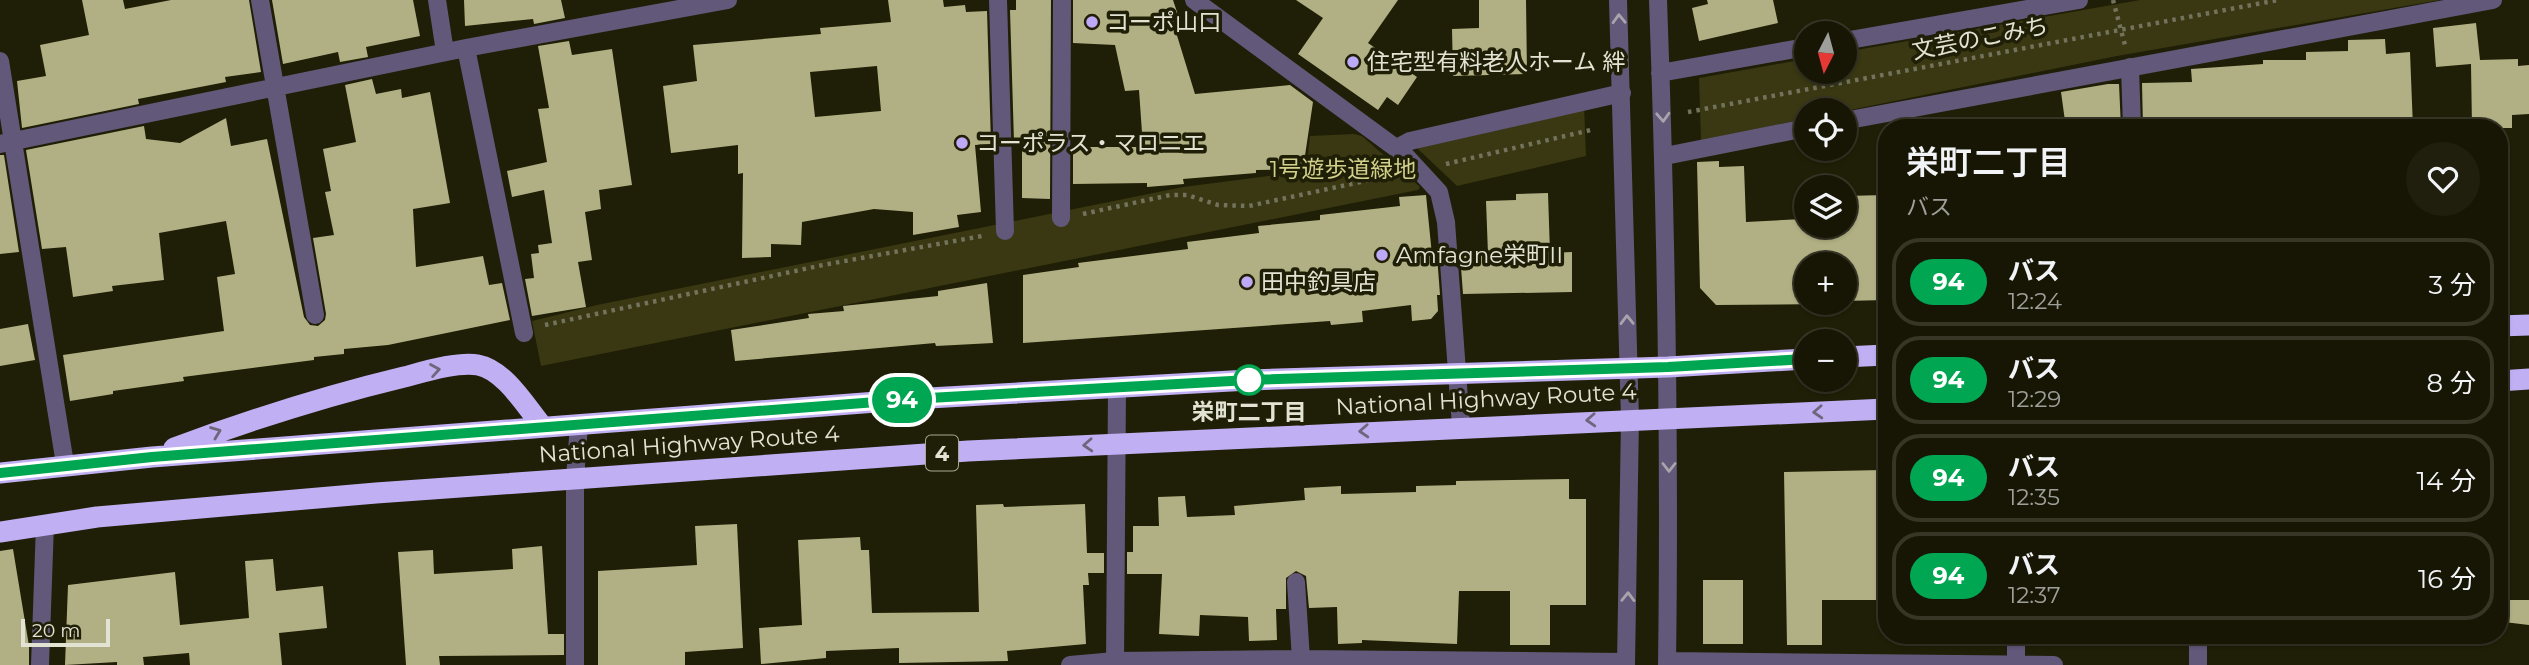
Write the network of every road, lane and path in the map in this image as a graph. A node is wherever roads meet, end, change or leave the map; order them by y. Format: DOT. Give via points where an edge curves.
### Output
graph roads {
  1 [pos="260,0"];
  2 [pos="436,0"];
  3 [pos="998,0"];
  4 [pos="1062,0"];
  5 [pos="1194,0"];
  6 [pos="1618,0"];
  7 [pos="1658,0"];
  8 [pos="2079,0"];
  9 [pos="2113,0"];
  10 [pos="2278,0"];
  11 [pos="2493,0"];
  12 [pos="721,1"];
  13 [pos="1987,8"];
  14 [pos="2121,29"];
  15 [pos="1857,38"];
  16 [pos="466,48"];
  17 [pos="1794,49"];
  18 [pos="445,52"];
  19 [pos="0,61"];
  20 [pos="2130,66"];
  21 [pos="1660,73"];
  22 [pos="276,87"];
  23 [pos="1622,93"];
  24 [pos="1688,111"];
  25 [pos="1857,118"];
  26 [pos="2132,119"];
  27 [pos="1595,129"];
  28 [pos="1794,130"];
  29 [pos="6,143"];
  30 [pos="1397,148"];
  31 [pos="1665,156"];
  32 [pos="1421,169"];
  33 [pos="1061,218"];
  34 [pos="1005,231"];
  35 [pos="315,315"];
  36 [pos="2529,325"];
  37 [pos="2508,326"];
  38 [pos="524,333"];
  39 [pos="1878,355"];
  40 [pos="1857,356"];
  41 [pos="1794,360"];
  42 [pos="1668,367"];
  43 [pos="1629,368"];
  44 [pos="1459,372"];
  45 [pos="2529,379"];
  46 [pos="2508,380"];
  47 [pos="1117,388"];
  48 [pos="1878,408"];
  49 [pos="1669,417"];
  50 [pos="1630,419"];
  51 [pos="579,424"];
  52 [pos="1461,426"];
  53 [pos="543,427"];
  54 [pos="1117,443"];
  55 [pos="152,457"];
  56 [pos="65,464"];
  57 [pos="0,473"];
  58 [pos="575,479"];
  59 [pos="45,524"];
  60 [pos="0,532"];
  61 [pos="1296,582"];
  62 [pos="2016,644"];
  63 [pos="2198,644"];
  64 [pos="1301,659"];
  65 [pos="1115,663"];
  66 [pos="1626,663"];
  67 [pos="1668,663"];
  68 [pos="1893,663"];
  69 [pos="2016,664"];
  70 [pos="40,665"];
  71 [pos="575,665"];
  72 [pos="1070,665"];
  73 [pos="2054,665"];
  74 [pos="2198,665"];
  1 -- 22 [label="street"];
  2 -- 18 [label="street"];
  3 -- 34 [label="street"];
  4 -- 33 [label="street"];
  5 -- 30 [label="street"];
  23 -- 6 [label="street, one-way"];
  7 -- 21 [label="street"];
  8 -- 13 [label="street"];
  9 -- 14 [label="path"];
  10 -- 14 [label="path, 文芸のこみち"];
  11 -- 20 [label="street"];
  12 -- 16 [label="street"];
  13 -- 15 [label="street"];
  14 -- 20 [label="path"];
  14 -- 24 [label="path, 文芸のこみち"];
  16 -- 18 [label="street"];
  16 -- 38 [label="street"];
  17 -- 21 [label="street"];
  18 -- 22 [label="street"];
  19 -- 29 [label="street"];
  20 -- 25 [label="street"];
  20 -- 26 [label="street"];
  21 -- 31 [label="street, one-way"];
  22 -- 29 [label="street"];
  22 -- 35 [label="street"];
  23 -- 30 [label="street" via="1410,141"];
  43 -- 23 [label="street, one-way"];
  27 -- 32 [label="path"];
  28 -- 31 [label="street"];
  29 -- 56 [label="street"];
  30 -- 32 [label="street"];
  31 -- 42 [label="street"];
  32 -- 33 [label="path" via="1249,206 1170,195"];
  32 -- 44 [label="street" via="1439,192 1446,222"];
  34 -- 38 [label="path" via="823,265 547,324"];
  36 -- 37 [label="highway"];
  39 -- 40 [label="highway"];
  41 -- 42 [label="highway, National Highway Route 4"];
  42 -- 43 [label="highway, National Highway Route 4"];
  42 -- 49 [label="street"];
  43 -- 44 [label="highway, National Highway Route 4"];
  43 -- 50 [label="street"];
  44 -- 47 [label="highway, National Highway Route 4"];
  44 -- 52 [label="street"];
  45 -- 46 [label="highway"];
  47 -- 51 [label="highway, National Highway Route 4"];
  47 -- 54 [label="street"];
  48 -- 49 [label="highway, National Highway Route 4 / 4, one-way"];
  49 -- 50 [label="highway, National Highway Route 4 / 4"];
  49 -- 67 [label="street, one-way"];
  50 -- 52 [label="highway, National Highway Route 4 / 4, one-way"];
  66 -- 50 [label="street, one-way"];
  51 -- 53 [label="highway, National Highway Route 4"];
  51 -- 58 [label="street"];
  52 -- 54 [label="highway, National Highway Route 4 / 4, one-way"];
  53 -- 55 [label="highway, National Highway Route 4"];
  55 -- 53 [label="highway, one-way" via="315,399 433,370 478,365 511,388"];
  54 -- 58 [label="highway, National Highway Route 4 / 4, one-way"];
  54 -- 65 [label="street"];
  55 -- 56 [label="highway, National Highway Route 4"];
  56 -- 57 [label="highway, National Highway Route 4"];
  58 -- 59 [label="highway, National Highway Route 4 / 4"];
  58 -- 71 [label="street"];
  59 -- 60 [label="highway, National Highway Route 4 / 4"];
  59 -- 70 [label="street"];
  61 -- 64 [label="street"];
  62 -- 69 [label="street"];
  63 -- 74 [label="street"];
  64 -- 65 [label="street"];
  64 -- 66 [label="street"];
  65 -- 72 [label="street"];
  67 -- 68 [label="street"];
  68 -- 69 [label="street"];
  69 -- 73 [label="street"];
}
